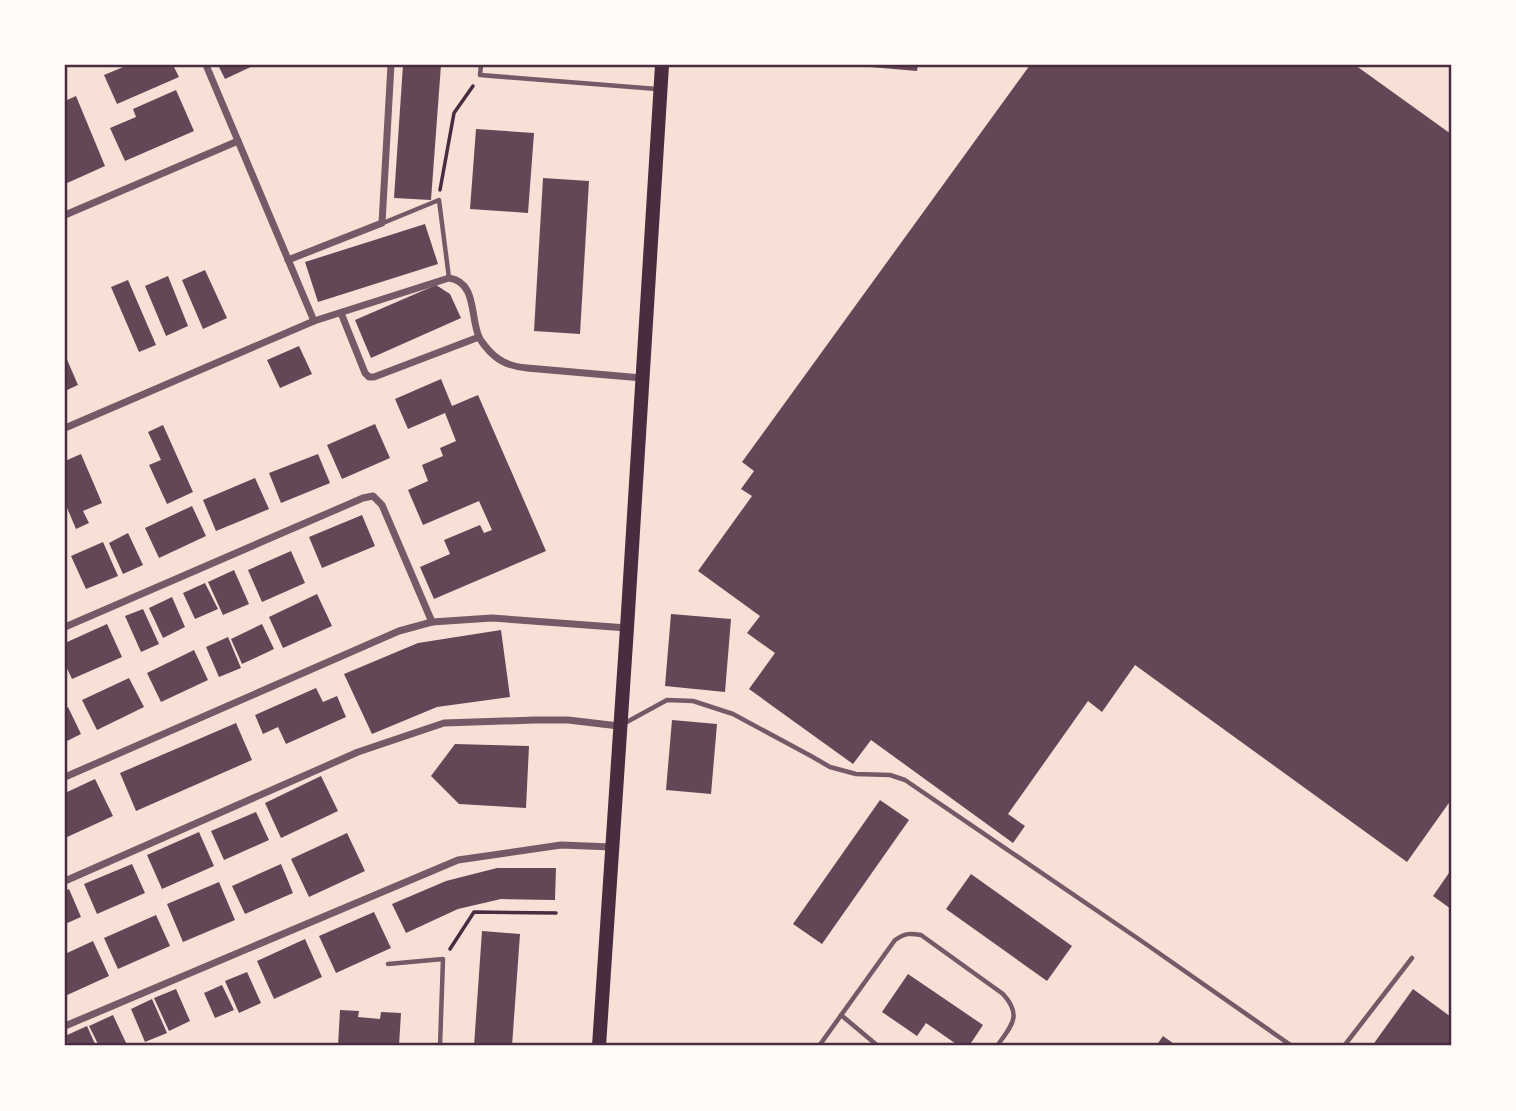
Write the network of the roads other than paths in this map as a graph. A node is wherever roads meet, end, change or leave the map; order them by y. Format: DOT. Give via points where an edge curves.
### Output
graph roads {
  1 [pos="206,65"];
  2 [pos="391,65"];
  3 [pos="481,65"];
  4 [pos="662,65"];
  5 [pos="660,90"];
  6 [pos="238,141"];
  7 [pos="65,215"];
  8 [pos="382,223"];
  9 [pos="288,260"];
  10 [pos="449,278"];
  11 [pos="341,313"];
  12 [pos="314,321"];
  13 [pos="479,337"];
  14 [pos="643,378"];
  15 [pos="65,428"];
  16 [pos="432,622"];
  17 [pos="65,627"];
  18 [pos="627,628"];
  19 [pos="619,726"];
  20 [pos="65,777"];
  21 [pos="612,847"];
  22 [pos="65,881"];
  23 [pos="1412,958"];
  24 [pos="388,964"];
  25 [pos="841,1015"];
  26 [pos="65,1026"];
  27 [pos="440,1046"];
  28 [pos="599,1046"];
  29 [pos="819,1046"];
  30 [pos="878,1046"];
  31 [pos="997,1046"];
  32 [pos="1292,1046"];
  33 [pos="1343,1046"];
  1 -- 6 [label="street"];
  2 -- 8 [label="street"];
  3 -- 5 [label="lane" via="480,75"];
  4 -- 5 [label="main road"];
  5 -- 14 [label="main road"];
  6 -- 7 [label="street"];
  6 -- 9 [label="street"];
  8 -- 9 [label="street"];
  8 -- 10 [label="lane" via="439,200"];
  9 -- 12 [label="street"];
  10 -- 11 [label="street"];
  10 -- 13 [label="street" via="468,289"];
  11 -- 12 [label="street"];
  11 -- 13 [label="street" via="369,377"];
  12 -- 15 [label="street"];
  13 -- 14 [label="street" via="494,356 513,367"];
  14 -- 18 [label="main road"];
  16 -- 17 [label="street" via="383,505 373,496"];
  16 -- 18 [label="street" via="492,618"];
  16 -- 20 [label="street" via="399,631"];
  18 -- 19 [label="main road"];
  19 -- 21 [label="main road"];
  19 -- 22 [label="street" via="568,720 444,723 358,752"];
  19 -- 32 [label="lane" via="667,699 693,701 733,714 830,767 905,780"];
  21 -- 26 [label="street" via="561,845 458,860"];
  21 -- 28 [label="main road"];
  23 -- 33 [label="lane"];
  24 -- 27 [label="lane" via="443,959"];
  25 -- 29 [label="lane"];
  25 -- 30 [label="lane"];
  25 -- 31 [label="lane" via="895,940 910,933 921,936 1013,1005 1011,1027"];
}
